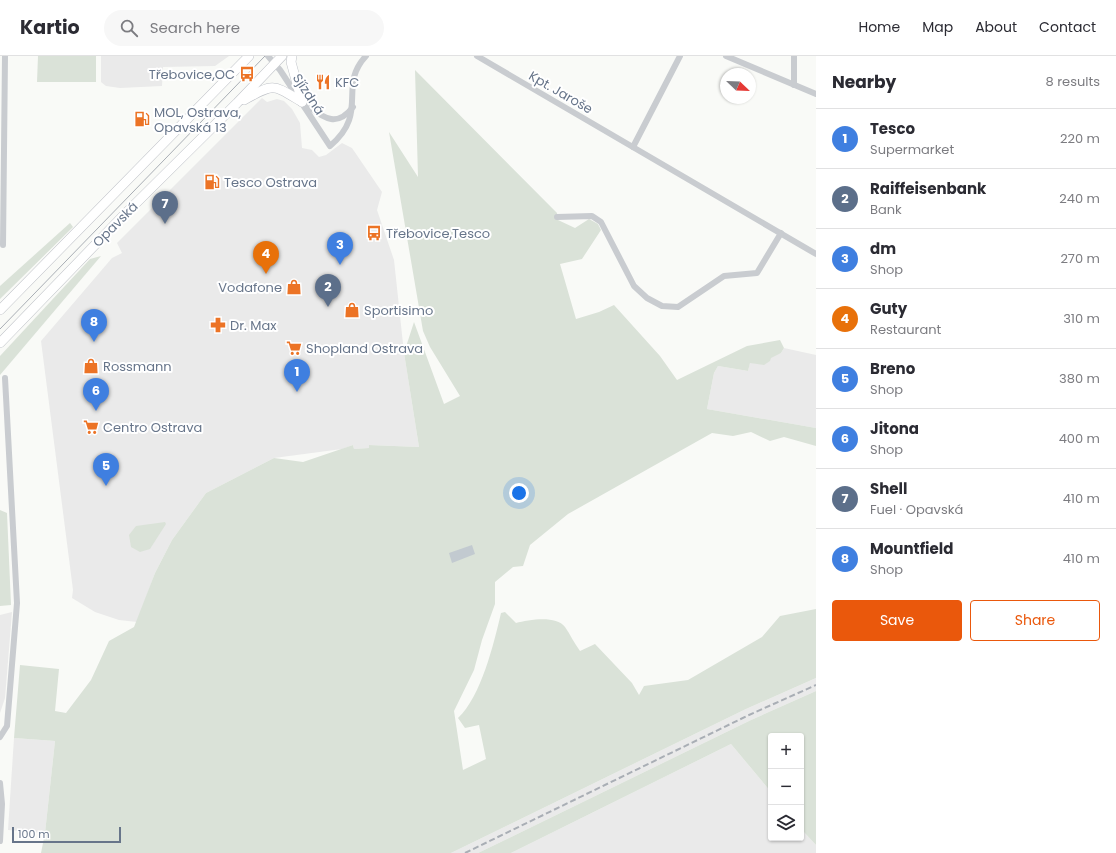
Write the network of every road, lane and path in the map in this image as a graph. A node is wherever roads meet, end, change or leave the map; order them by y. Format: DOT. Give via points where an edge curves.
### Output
graph roads {
  1 [pos="5,56"];
  2 [pos="249,56"];
  3 [pos="268,56"];
  4 [pos="282,56"];
  5 [pos="292,56"];
  6 [pos="366,56"];
  7 [pos="477,56"];
  8 [pos="680,56"];
  9 [pos="726,56"];
  10 [pos="794,56"];
  11 [pos="275,64"];
  12 [pos="794,85"];
  13 [pos="816,94"];
  14 [pos="302,102"];
  15 [pos="237,104"];
  16 [pos="353,107"];
  17 [pos="633,147"];
  18 [pos="557,216"];
  19 [pos="780,233"];
  20 [pos="3,245"];
  21 [pos="816,254"];
  22 [pos="0,310"];
  23 [pos="0,343"];
  24 [pos="5,378"];
  25 [pos="0,737"];
  26 [pos="0,783"];
  27 [pos="0,841"];
  1 -- 20 [label="street"];
  2 -- 22 [label="main road, Opavská"];
  3 -- 11 [label="street, Sjízdná"];
  4 -- 11 [label="main road, Opavská"];
  5 -- 14 [label="main road" via="291,62"];
  6 -- 16 [label="street" via="353,76"];
  7 -- 17 [label="street, Kpt. Jaroše"];
  8 -- 17 [label="street"];
  9 -- 12 [label="street"];
  10 -- 12 [label="street"];
  11 -- 14 [label="street, Sjízdná"];
  11 -- 15 [label="main road, Opavská"];
  12 -- 13 [label="street"];
  14 -- 15 [label="main road" via="278,88 267,87"];
  14 -- 16 [label="street" via="321,116 330,119 343,117"];
  14 -- 16 [label="street, Sjízdná" via="330,146 348,126"];
  15 -- 23 [label="main road, Opavská" via="121,218"];
  17 -- 19 [label="street, Kpt. Jaroše"];
  18 -- 19 [label="street" via="592,216 601,222 634,286 662,306 678,307 724,276 757,273"];
  19 -- 21 [label="street, Kpt. Jaroše"];
  24 -- 25 [label="street" via="17,603 7,726"];
  26 -- 27 [label="street"];
}
